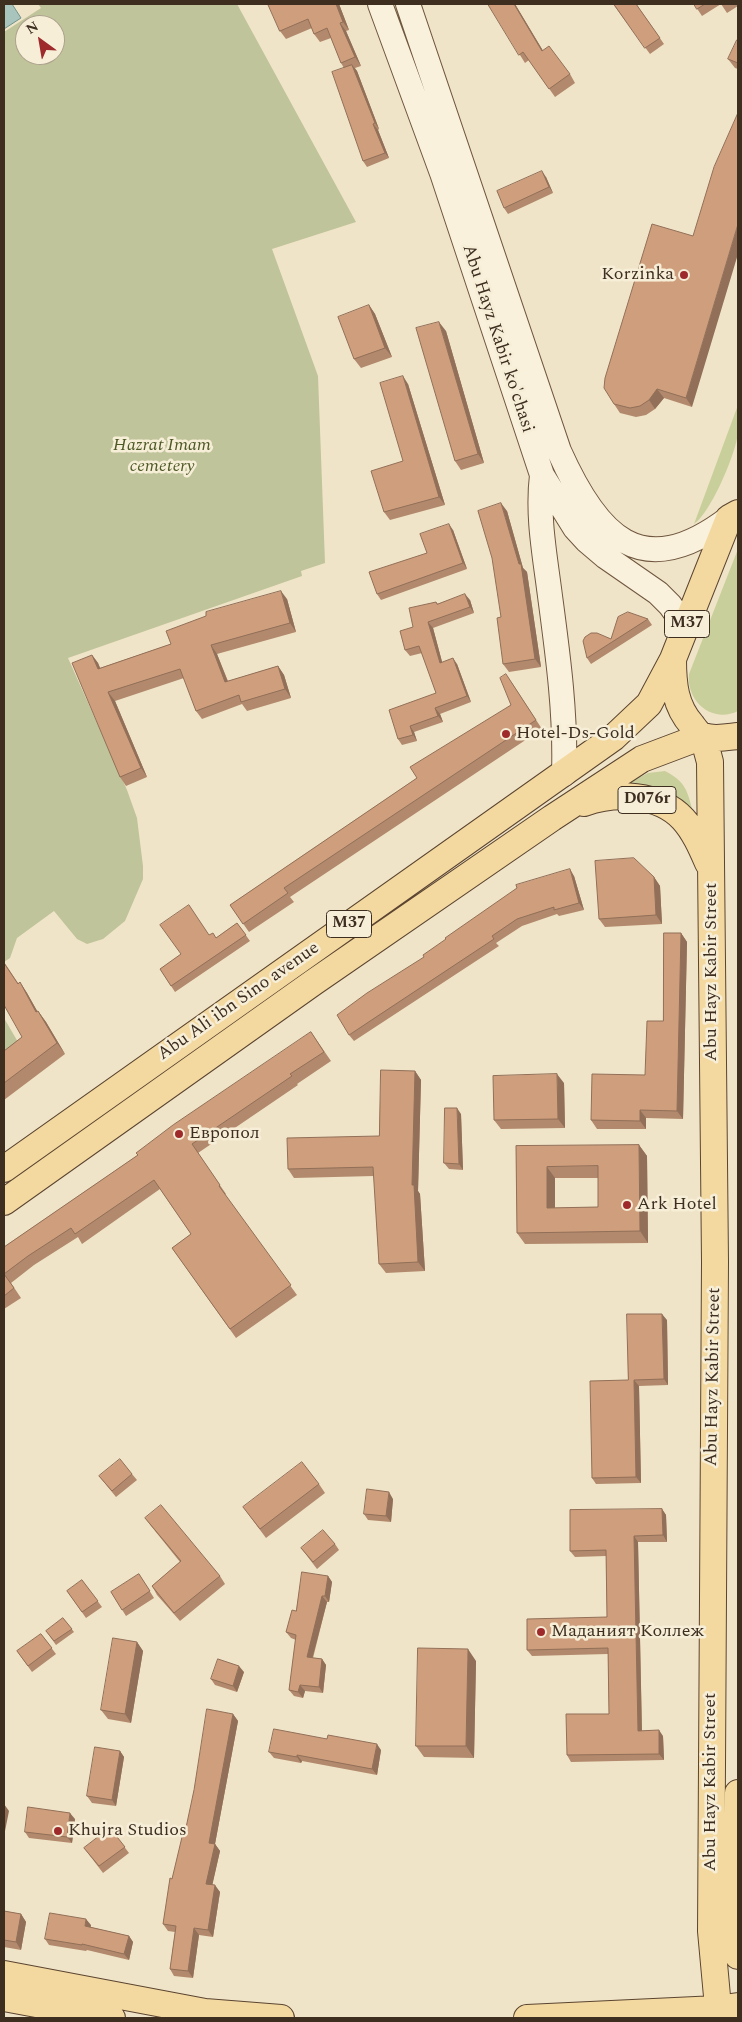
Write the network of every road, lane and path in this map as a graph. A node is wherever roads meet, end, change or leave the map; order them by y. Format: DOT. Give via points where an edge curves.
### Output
graph roads {
  1 [pos="380,4"];
  2 [pos="408,4"];
  3 [pos="542,475"];
  4 [pos="735,509"];
  5 [pos="686,627"];
  6 [pos="673,659"];
  7 [pos="703,736"];
  8 [pos="738,736"];
  9 [pos="564,774"];
  10 [pos="552,818"];
  11 [pos="712,870"];
  12 [pos="4,1169"];
  13 [pos="4,1202"];
  14 [pos="738,1793"];
  15 [pos="738,1956"];
  16 [pos="4,1974"];
  17 [pos="4,1998"];
  18 [pos="724,2011"];
  19 [pos="112,2018"];
  20 [pos="281,2018"];
  21 [pos="527,2018"];
  1 -- 3 [label="main road, Abu Hayz Kabir ko'chasi" via="442,173"];
  2 -- 4 [label="main road, Abu Hayz Kabir ko'chasi" via="559,451 589,509 613,533 630,544 641,548 669,548 692,543 709,534"];
  3 -- 5 [label="main road, Abu Hayz Kabir ko'chasi" via="586,540 658,593"];
  3 -- 9 [label="main road" via="539,496 542,539 563,692"];
  4 -- 5 [label="main road, M37"];
  5 -- 6 [label="main road, M37"];
  6 -- 7 [label="main road, M37" via="673,682 678,703 687,720"];
  6 -- 9 [label="main road, Abu Ali ibn Sino avenue / M37" via="656,693 640,714"];
  7 -- 8 [label="main road, M37"];
  7 -- 10 [label="main road, Abu Ali ibn Sino avenue / M37" via="642,759"];
  7 -- 11 [label="main road, Abu Hayz Kabir Street / D076r" via="710,762"];
  9 -- 12 [label="main road, Abu Ali ibn Sino avenue / M37"];
  10 -- 11 [label="main road, D076r" via="607,797 651,800 671,808 684,819"];
  10 -- 13 [label="main road, Abu Ali ibn Sino avenue / M37"];
  11 -- 18 [label="main road, Abu Hayz Kabir Street / D076r" via="715,1262 711,1931"];
  14 -- 15 [label="main road, Abu Hayz Kabir Street"];
  16 -- 20 [label="main road" via="205,2012"];
  17 -- 19 [label="main road"];
  18 -- 21 [label="main road"];
}
